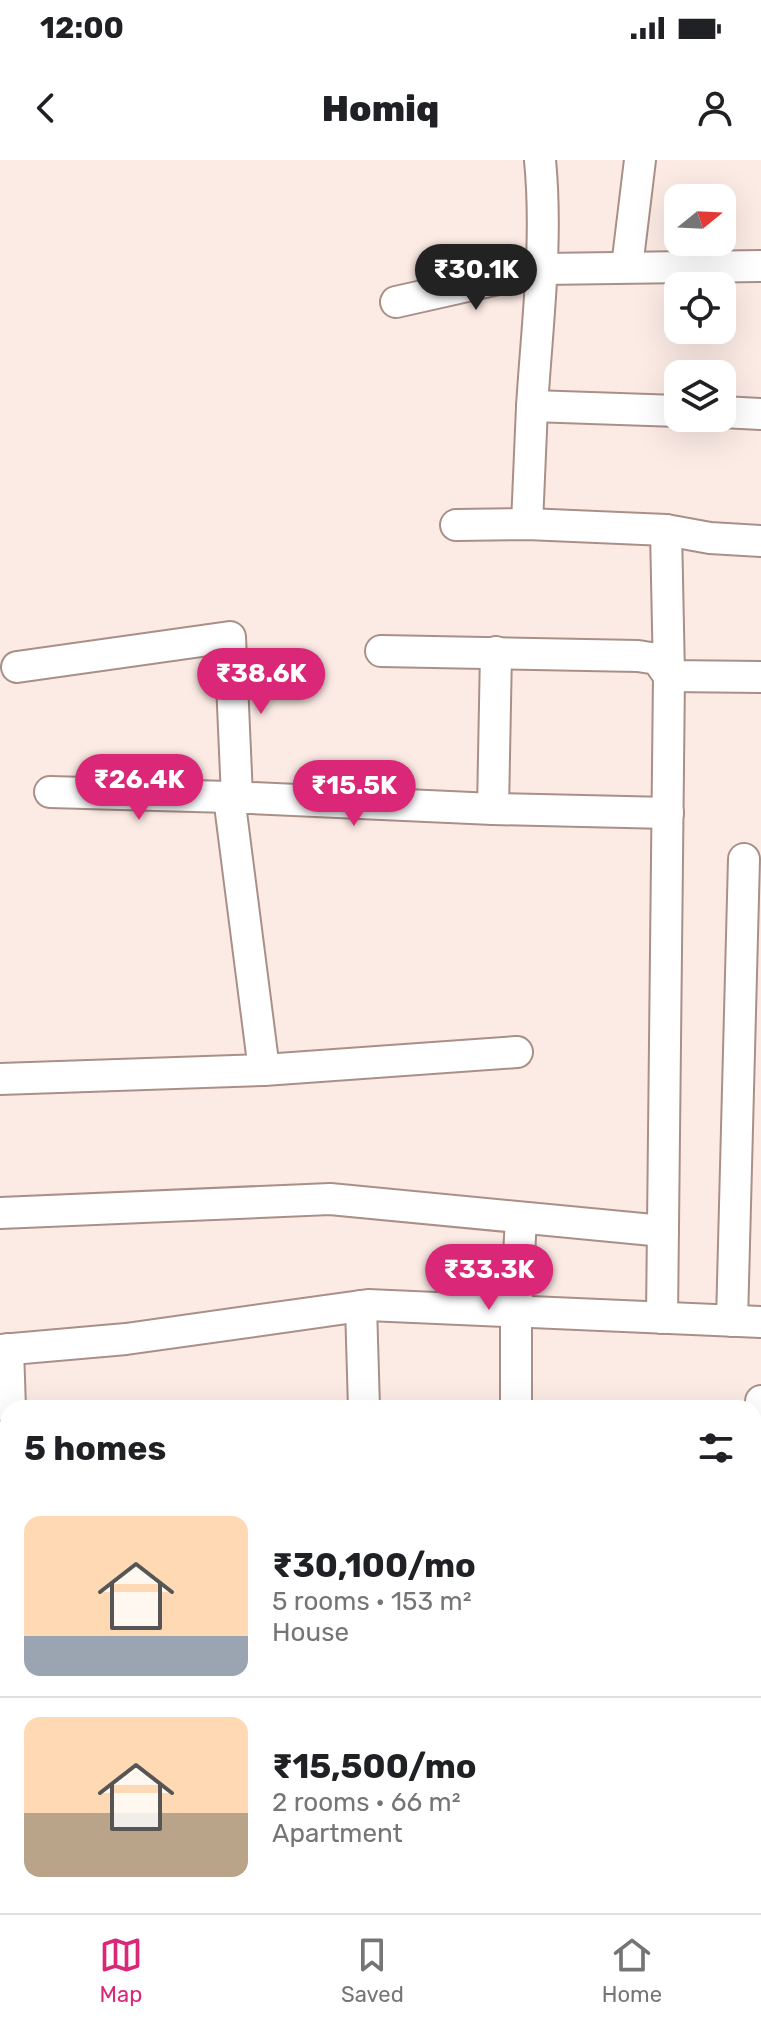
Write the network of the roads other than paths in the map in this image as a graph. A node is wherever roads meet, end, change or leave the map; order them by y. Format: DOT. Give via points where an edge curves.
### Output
graph roads {
  1 [pos="540,160"];
  2 [pos="640,160"];
  3 [pos="761,266"];
  4 [pos="627,267"];
  5 [pos="543,269"];
  6 [pos="396,302"];
  7 [pos="532,406"];
  8 [pos="664,411"];
  9 [pos="736,413"];
  10 [pos="761,414"];
  11 [pos="527,524"];
  12 [pos="456,525"];
  13 [pos="666,530"];
  14 [pos="761,541"];
  15 [pos="381,651"];
  16 [pos="496,652"];
  17 [pos="17,667"];
  18 [pos="669,676"];
  19 [pos="761,677"];
  20 [pos="50,792"];
  21 [pos="233,797"];
  22 [pos="493,809"];
  23 [pos="668,813"];
  24 [pos="744,859"];
  25 [pos="517,1052"];
  26 [pos="264,1070"];
  27 [pos="0,1079"];
  28 [pos="0,1213"];
  29 [pos="521,1218"];
  30 [pos="663,1231"];
  31 [pos="361,1306"];
  32 [pos="516,1312"];
  33 [pos="662,1318"];
  34 [pos="746,1321"];
  35 [pos="4,1349"];
  36 [pos="9,1400"];
  37 [pos="364,1400"];
  38 [pos="516,1400"];
  1 -- 5 [label="street"];
  2 -- 4 [label="street"];
  3 -- 4 [label="street"];
  4 -- 5 [label="street"];
  5 -- 6 [label="street"];
  5 -- 7 [label="street"];
  7 -- 8 [label="street"];
  7 -- 11 [label="street"];
  9 -- 10 [label="street"];
  11 -- 12 [label="street"];
  11 -- 13 [label="street"];
  13 -- 14 [label="street"];
  13 -- 18 [label="street"];
  15 -- 16 [label="street"];
  16 -- 18 [label="street" via="638,656 657,659"];
  16 -- 22 [label="street"];
  17 -- 21 [label="street" via="230,637"];
  18 -- 19 [label="street"];
  18 -- 23 [label="street"];
  20 -- 21 [label="street"];
  21 -- 22 [label="street"];
  21 -- 26 [label="street"];
  22 -- 23 [label="street"];
  23 -- 30 [label="street"];
  24 -- 34 [label="street"];
  25 -- 26 [label="street"];
  26 -- 27 [label="street"];
  28 -- 29 [label="street" via="330,1199"];
  29 -- 30 [label="street"];
  29 -- 32 [label="street"];
  30 -- 33 [label="street"];
  31 -- 32 [label="street"];
  31 -- 35 [label="street" via="126,1339"];
  31 -- 37 [label="street"];
  32 -- 33 [label="street"];
  32 -- 38 [label="street"];
  33 -- 34 [label="street"];
  35 -- 36 [label="street"];
}
